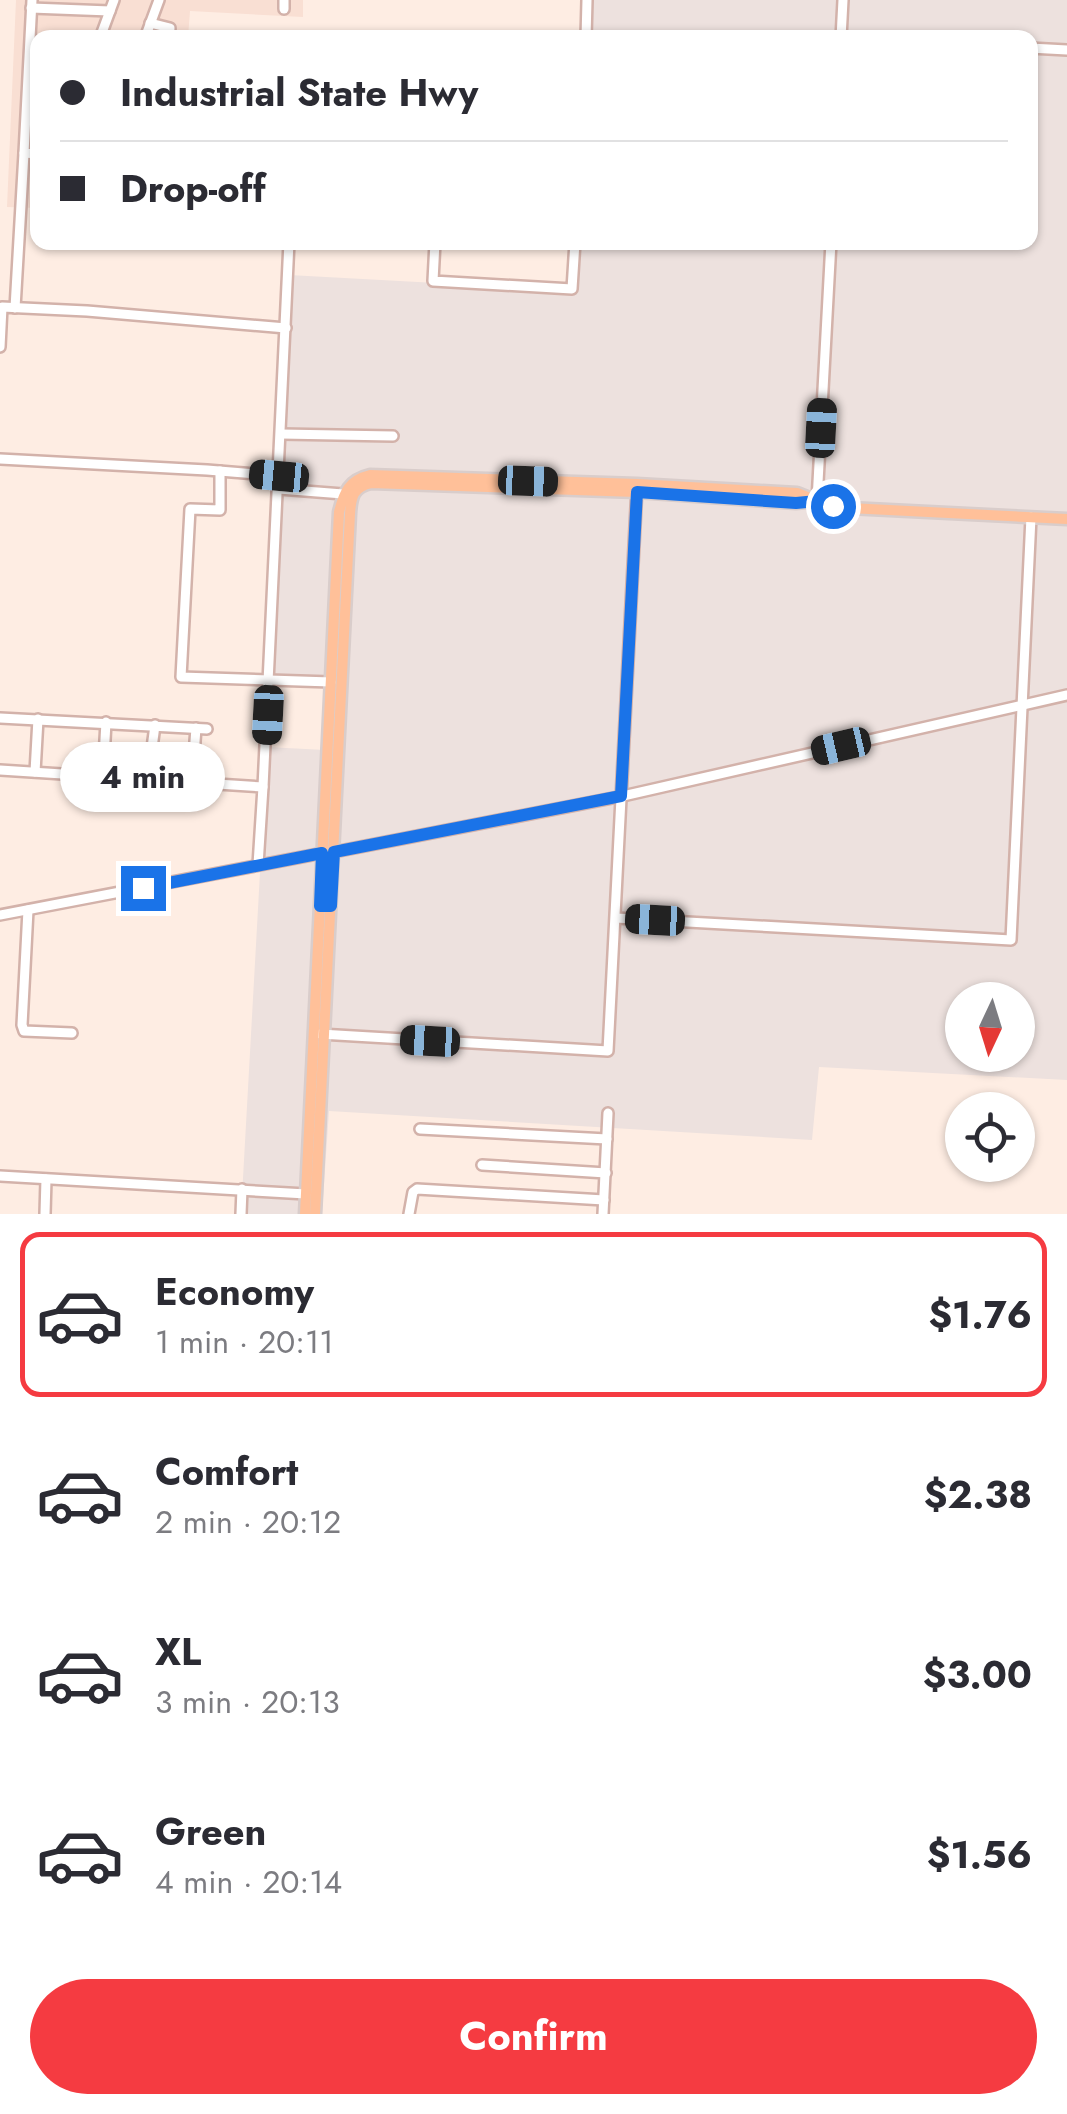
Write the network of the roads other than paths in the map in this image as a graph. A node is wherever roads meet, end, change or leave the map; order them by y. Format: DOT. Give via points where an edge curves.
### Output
graph roads {
  1 [pos="159,0"];
  2 [pos="587,0"];
  3 [pos="843,0"];
  4 [pos="32,4"];
  5 [pos="112,5"];
  6 [pos="150,23"];
  7 [pos="33,30"];
  8 [pos="103,30"];
  9 [pos="148,30"];
  10 [pos="170,30"];
  11 [pos="586,30"];
  12 [pos="842,30"];
  13 [pos="1038,48"];
  14 [pos="1067,50"];
  15 [pos="30,86"];
  16 [pos="24,153"];
  17 [pos="30,153"];
  18 [pos="289,250"];
  19 [pos="436,250"];
  20 [pos="574,250"];
  21 [pos="831,250"];
  22 [pos="1,308"];
  23 [pos="15,308"];
  24 [pos="286,328"];
  25 [pos="0,347"];
  26 [pos="281,434"];
  27 [pos="393,436"];
  28 [pos="0,459"];
  29 [pos="220,471"];
  30 [pos="279,476"];
  31 [pos="637,488"];
  32 [pos="279,490"];
  33 [pos="343,494"];
  34 [pos="817,501"];
  35 [pos="1030,517"];
  36 [pos="1067,519"];
  37 [pos="270,680"];
  38 [pos="331,682"];
  39 [pos="1067,696"];
  40 [pos="1023,706"];
  41 [pos="0,718"];
  42 [pos="38,719"];
  43 [pos="106,722"];
  44 [pos="154,725"];
  45 [pos="0,770"];
  46 [pos="35,772"];
  47 [pos="103,776"];
  48 [pos="148,779"];
  49 [pos="192,782"];
  50 [pos="264,787"];
  51 [pos="621,796"];
  52 [pos="331,802"];
  53 [pos="328,852"];
  54 [pos="258,865"];
  55 [pos="28,910"];
  56 [pos="0,915"];
  57 [pos="616,918"];
  58 [pos="72,1033"];
  59 [pos="319,1034"];
  60 [pos="608,1112"];
  61 [pos="420,1129"];
  62 [pos="607,1140"];
  63 [pos="482,1165"];
  64 [pos="513,1167"];
  65 [pos="606,1173"];
  66 [pos="0,1176"];
  67 [pos="46,1178"];
  68 [pos="242,1189"];
  69 [pos="511,1193"];
  70 [pos="306,1194"];
  71 [pos="604,1200"];
  72 [pos="45,1214"];
  73 [pos="240,1214"];
  74 [pos="304,1214"];
  75 [pos="315,1214"];
  76 [pos="409,1214"];
  77 [pos="604,1214"];
  1 -- 6 [label="street"];
  2 -- 11 [label="street"];
  3 -- 12 [label="street"];
  4 -- 5 [label="street"];
  4 -- 7 [label="street"];
  5 -- 8 [label="street"];
  6 -- 9 [label="street"];
  6 -- 10 [label="street"];
  13 -- 14 [label="street"];
  15 -- 16 [label="street"];
  16 -- 17 [label="street"];
  16 -- 23 [label="street"];
  18 -- 24 [label="street"];
  19 -- 20 [label="street" via="434,282 572,290"];
  21 -- 34 [label="street"];
  22 -- 23 [label="street"];
  22 -- 25 [label="street"];
  23 -- 24 [label="street"];
  24 -- 26 [label="street"];
  26 -- 27 [label="street"];
  26 -- 30 [label="street"];
  28 -- 29 [label="street"];
  29 -- 30 [label="street"];
  29 -- 37 [label="street" via="220,510 190,510 181,677"];
  30 -- 32 [label="street"];
  31 -- 33 [label="main road" via="370,475 352,481"];
  31 -- 34 [label="main road"];
  31 -- 51 [label="street"];
  31 -- 52 [label="main road" via="358,488 352,498"];
  32 -- 33 [label="street"];
  32 -- 37 [label="street"];
  33 -- 38 [label="main road"];
  34 -- 35 [label="main road"];
  35 -- 36 [label="main road"];
  35 -- 40 [label="street"];
  37 -- 38 [label="street"];
  37 -- 50 [label="street"];
  38 -- 52 [label="main road"];
  39 -- 40 [label="street"];
  40 -- 51 [label="street"];
  40 -- 57 [label="street" via="1011,940"];
  41 -- 42 [label="street"];
  42 -- 43 [label="street"];
  42 -- 46 [label="street"];
  43 -- 44 [label="street"];
  43 -- 47 [label="street"];
  44 -- 48 [label="street"];
  44 -- 49 [label="street" via="201,728"];
  45 -- 46 [label="street"];
  46 -- 47 [label="street"];
  47 -- 48 [label="street"];
  48 -- 49 [label="street"];
  49 -- 50 [label="street"];
  50 -- 54 [label="street"];
  51 -- 53 [label="street"];
  51 -- 57 [label="street"];
  52 -- 53 [label="main road"];
  53 -- 54 [label="street"];
  53 -- 59 [label="main road"];
  54 -- 55 [label="street"];
  55 -- 56 [label="street"];
  55 -- 58 [label="street" via="22,1026"];
  57 -- 59 [label="street" via="608,1052"];
  59 -- 70 [label="main road"];
  59 -- 75 [label="main road"];
  60 -- 62 [label="street"];
  61 -- 62 [label="street"];
  62 -- 65 [label="street"];
  63 -- 64 [label="street"];
  64 -- 65 [label="street"];
  64 -- 69 [label="street"];
  65 -- 71 [label="street"];
  66 -- 67 [label="street"];
  67 -- 68 [label="street"];
  67 -- 72 [label="street"];
  68 -- 70 [label="street"];
  68 -- 73 [label="street"];
  69 -- 71 [label="street"];
  69 -- 76 [label="street" via="417,1189"];
  70 -- 74 [label="main road"];
  71 -- 77 [label="street"];
}
